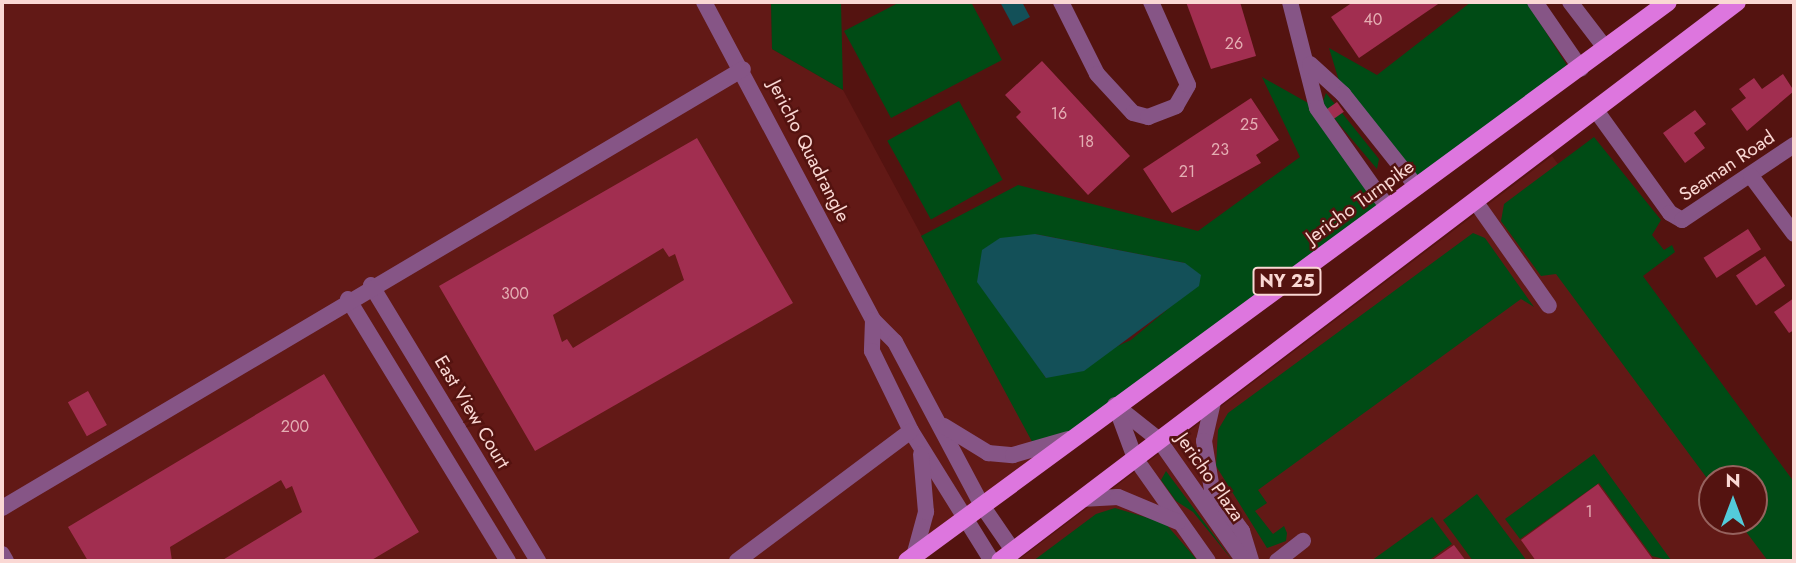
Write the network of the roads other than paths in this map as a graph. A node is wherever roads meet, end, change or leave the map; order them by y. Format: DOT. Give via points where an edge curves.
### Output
graph roads {
  1 [pos="704,2"];
  2 [pos="1151,2"];
  3 [pos="1290,2"];
  4 [pos="1535,2"];
  5 [pos="1570,2"];
  6 [pos="1668,2"];
  7 [pos="1737,2"];
  8 [pos="1065,3"];
  9 [pos="1606,50"];
  10 [pos="1310,64"];
  11 [pos="743,69"];
  12 [pos="1581,69"];
  13 [pos="1595,109"];
  14 [pos="1794,145"];
  15 [pos="1751,176"];
  16 [pos="1416,187"];
  17 [pos="1475,201"];
  18 [pos="1388,208"];
  19 [pos="1794,234"];
  20 [pos="371,285"];
  21 [pos="348,299"];
  22 [pos="1549,306"];
  23 [pos="873,320"];
  24 [pos="1213,402"];
  25 [pos="1115,405"];
  26 [pos="937,419"];
  27 [pos="911,431"];
  28 [pos="1068,439"];
  29 [pos="1158,440"];
  30 [pos="921,448"];
  31 [pos="1135,458"];
  32 [pos="1081,499"];
  33 [pos="981,504"];
  34 [pos="2,508"];
  35 [pos="962,519"];
  36 [pos="1180,523"];
  37 [pos="1303,541"];
  38 [pos="2,554"];
  39 [pos="1007,556"];
  40 [pos="911,558"];
  41 [pos="6,561"];
  42 [pos="508,561"];
  43 [pos="538,561"];
  44 [pos="737,561"];
  45 [pos="992,561"];
  46 [pos="1208,561"];
  47 [pos="1244,561"];
  48 [pos="1251,561"];
  49 [pos="1277,561"];
  1 -- 11 [label="street, Jericho Quadrangle"];
  2 -- 8 [label="street" via="1188,85 1176,106 1148,117 1133,113 1097,74"];
  3 -- 10 [label="street"];
  4 -- 12 [label="street"];
  5 -- 9 [label="street"];
  6 -- 9 [label="main road, Jericho Turnpike / NY 25"];
  7 -- 13 [label="main road, NY 25"];
  9 -- 12 [label="main road, Jericho Turnpike / NY 25"];
  10 -- 16 [label="street" via="1343,94"];
  10 -- 18 [label="street" via="1317,108"];
  11 -- 20 [label="street"];
  11 -- 23 [label="street, Jericho Quadrangle"];
  12 -- 16 [label="main road, Jericho Turnpike / NY 25"];
  13 -- 15 [label="street, Seaman Road" via="1670,213 1682,220"];
  13 -- 17 [label="main road, NY 25"];
  14 -- 15 [label="street, Seaman Road"];
  15 -- 19 [label="street"];
  16 -- 18 [label="main road, Jericho Turnpike / NY 25"];
  17 -- 22 [label="street"];
  17 -- 24 [label="main road, NY 25"];
  18 -- 25 [label="main road, Jericho Turnpike / NY 25"];
  20 -- 21 [label="street"];
  20 -- 43 [label="street, East View Court"];
  21 -- 34 [label="street"];
  21 -- 42 [label="street"];
  23 -- 26 [label="street, Jericho Quadrangle" via="895,341"];
  23 -- 27 [label="street, Jericho Quadrangle" via="872,351"];
  24 -- 29 [label="main road, NY 25"];
  24 -- 48 [label="street" via="1204,441 1212,489 1242,531"];
  25 -- 28 [label="main road, Jericho Turnpike / NY 25"];
  25 -- 29 [label="street, Jericho Plaza"];
  25 -- 31 [label="street"];
  26 -- 28 [label="street, Jericho Quadrangle" via="988,453 1013,455"];
  26 -- 33 [label="street, Jericho Quadrangle"];
  27 -- 30 [label="street, Jericho Quadrangle"];
  27 -- 44 [label="street"];
  28 -- 33 [label="main road, Jericho Turnpike / NY 25"];
  29 -- 31 [label="main road, NY 25"];
  29 -- 47 [label="street, Jericho Plaza"];
  30 -- 35 [label="street, Jericho Quadrangle"];
  30 -- 40 [label="street, Jericho Quadrangle" via="926,512"];
  31 -- 32 [label="main road, NY 25"];
  31 -- 36 [label="street"];
  32 -- 36 [label="street" via="1135,501"];
  32 -- 39 [label="main road, NY 25"];
  33 -- 35 [label="main road, Jericho Turnpike / NY 25"];
  33 -- 39 [label="street, Jericho Quadrangle"];
  35 -- 40 [label="main road, Jericho Turnpike / NY 25"];
  35 -- 45 [label="street, Jericho Quadrangle"];
  36 -- 46 [label="street"];
  37 -- 49 [label="street"];
  38 -- 41 [label="street"];
}
